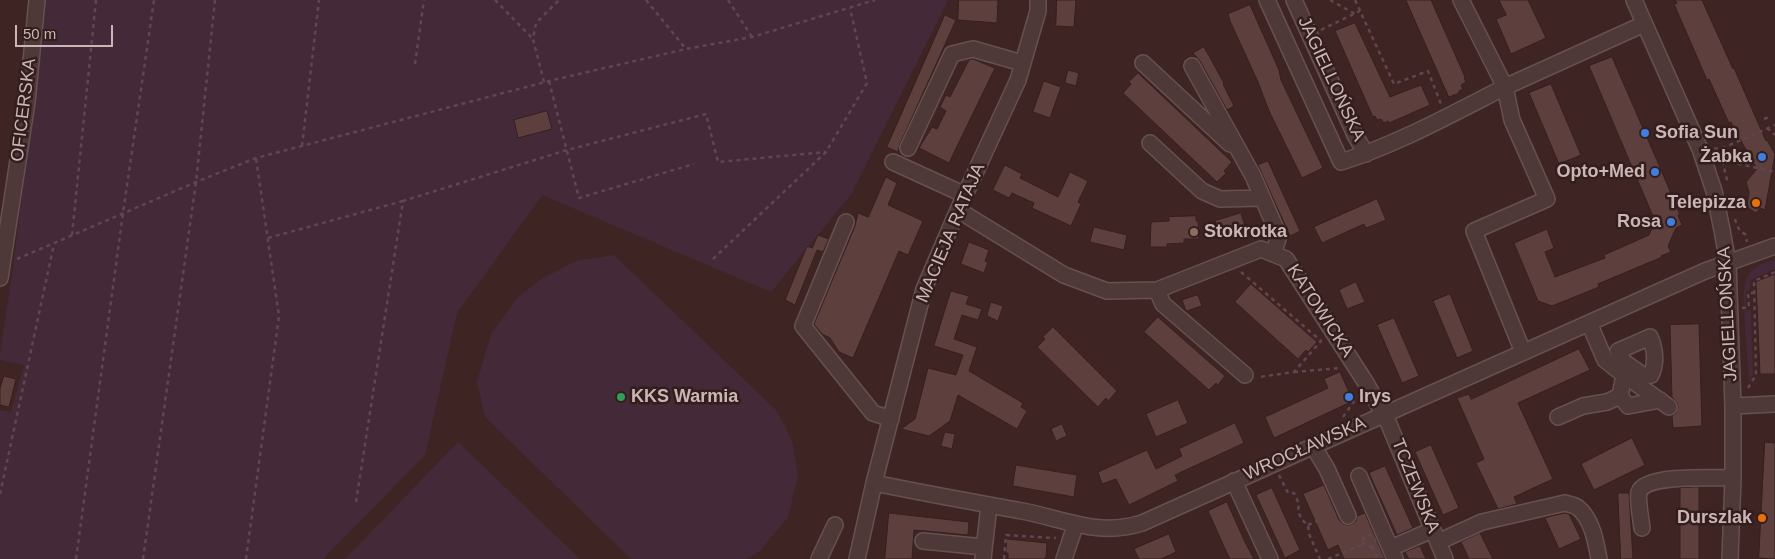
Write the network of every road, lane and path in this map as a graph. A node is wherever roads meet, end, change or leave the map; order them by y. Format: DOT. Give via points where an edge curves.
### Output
graph roads {
  1 [pos="37,0"];
  2 [pos="96,0"];
  3 [pos="154,0"];
  4 [pos="215,0"];
  5 [pos="319,0"];
  6 [pos="424,0"];
  7 [pos="495,0"];
  8 [pos="559,0"];
  9 [pos="646,0"];
  10 [pos="728,0"];
  11 [pos="852,0"];
  12 [pos="875,0"];
  13 [pos="1038,0"];
  14 [pos="1266,0"];
  15 [pos="1294,0"];
  16 [pos="1330,0"];
  17 [pos="1355,0"];
  18 [pos="1461,0"];
  19 [pos="1634,0"];
  20 [pos="854,6"];
  21 [pos="850,8"];
  22 [pos="1360,11"];
  23 [pos="1355,14"];
  24 [pos="1644,24"];
  25 [pos="1311,35"];
  26 [pos="752,37"];
  27 [pos="533,39"];
  28 [pos="686,49"];
  29 [pos="1022,63"];
  30 [pos="1143,63"];
  31 [pos="415,64"];
  32 [pos="1192,66"];
  33 [pos="549,81"];
  34 [pos="544,82"];
  35 [pos="1505,87"];
  36 [pos="1446,117"];
  37 [pos="1769,117"];
  38 [pos="1764,120"];
  39 [pos="1775,125"];
  40 [pos="1767,128"];
  41 [pos="1775,135"];
  42 [pos="1150,143"];
  43 [pos="302,146"];
  44 [pos="908,148"];
  45 [pos="567,150"];
  46 [pos="1711,150"];
  47 [pos="826,152"];
  48 [pos="1240,154"];
  49 [pos="1366,154"];
  50 [pos="256,158"];
  51 [pos="1722,160"];
  52 [pos="893,162"];
  53 [pos="694,164"];
  54 [pos="1775,172"];
  55 [pos="196,182"];
  56 [pos="965,195"];
  57 [pos="1262,198"];
  58 [pos="403,201"];
  59 [pos="958,210"];
  60 [pos="123,213"];
  61 [pos="846,222"];
  62 [pos="72,235"];
  63 [pos="268,238"];
  64 [pos="54,243"];
  65 [pos="1775,246"];
  66 [pos="1273,254"];
  67 [pos="713,259"];
  68 [pos="1728,263"];
  69 [pos="1238,269"];
  70 [pos="1,272"];
  71 [pos="1775,272"];
  72 [pos="1157,290"];
  73 [pos="1755,293"];
  74 [pos="1744,308"];
  75 [pos="1589,323"];
  76 [pos="1523,352"];
  77 [pos="1343,368"];
  78 [pos="1294,372"];
  79 [pos="1630,375"];
  80 [pos="1250,376"];
  81 [pos="1748,388"];
  82 [pos="1354,390"];
  83 [pos="1620,396"];
  84 [pos="1775,404"];
  85 [pos="1733,406"];
  86 [pos="1384,414"];
  87 [pos="1558,418"];
  88 [pos="891,419"];
  89 [pos="1342,419"];
  90 [pos="1313,446"];
  91 [pos="1277,471"];
  92 [pos="1358,476"];
  93 [pos="1733,478"];
  94 [pos="1234,481"];
  95 [pos="874,484"];
  96 [pos="1296,489"];
  97 [pos="1294,493"];
  98 [pos="0,494"];
  99 [pos="356,502"];
  100 [pos="989,505"];
  101 [pos="1348,516"];
  102 [pos="1317,521"];
  103 [pos="835,525"];
  104 [pos="1308,525"];
  105 [pos="1075,526"];
  106 [pos="1642,528"];
  107 [pos="1435,536"];
  108 [pos="1060,538"];
  109 [pos="922,541"];
  110 [pos="1364,544"];
  111 [pos="1372,546"];
  112 [pos="983,553"];
  113 [pos="1393,554"];
  114 [pos="1068,557"];
  115 [pos="76,559"];
  116 [pos="143,559"];
  117 [pos="246,559"];
  118 [pos="819,559"];
  119 [pos="857,559"];
  120 [pos="1004,559"];
  121 [pos="1270,559"];
  122 [pos="1320,559"];
  123 [pos="1328,559"];
  124 [pos="1378,559"];
  125 [pos="1445,559"];
  126 [pos="1599,559"];
  127 [pos="1730,559"];
  1 -- 70 [label="street, OFICERSKA" via="27,102"];
  2 -- 62 [label="path"];
  3 -- 60 [label="path"];
  4 -- 55 [label="path"];
  5 -- 43 [label="path"];
  6 -- 31 [label="path"];
  7 -- 27 [label="path"];
  8 -- 27 [label="path" via="536,23"];
  9 -- 28 [label="path"];
  10 -- 26 [label="path"];
  11 -- 20 [label="path"];
  12 -- 20 [label="path"];
  13 -- 29 [label="street, MACIEJA RATAJA" via="1038,11"];
  14 -- 49 [label="street" via="1341,162"];
  15 -- 25 [label="street, JAGIELLOŃSKA"];
  16 -- 23 [label="path"];
  17 -- 22 [label="path"];
  18 -- 35 [label="street"];
  19 -- 24 [label="street, JAGIELLOŃSKA"];
  20 -- 21 [label="path"];
  21 -- 26 [label="path"];
  21 -- 47 [label="path" via="867,83"];
  22 -- 23 [label="path"];
  22 -- 36 [label="path" via="1394,84 1428,71"];
  23 -- 25 [label="path"];
  24 -- 35 [label="street, JAGIELLOŃSKA"];
  24 -- 68 [label="street, JAGIELLOŃSKA" via="1700,148 1714,191"];
  25 -- 49 [label="street, JAGIELLOŃSKA"];
  26 -- 28 [label="path"];
  27 -- 34 [label="path"];
  28 -- 33 [label="path"];
  29 -- 44 [label="street" via="973,49 952,54"];
  29 -- 56 [label="street, MACIEJA RATAJA" via="1018,80"];
  30 -- 48 [label="street"];
  32 -- 48 [label="street"];
  33 -- 34 [label="path"];
  33 -- 45 [label="path"];
  34 -- 43 [label="path"];
  35 -- 36 [label="street, JAGIELLOŃSKA"];
  35 -- 76 [label="street" via="1512,120 1547,199 1474,231"];
  36 -- 49 [label="street, JAGIELLOŃSKA"];
  37 -- 38 [label="path"];
  39 -- 40 [label="path"];
  40 -- 41 [label="path"];
  40 -- 46 [label="path"];
  42 -- 57 [label="street" via="1202,191 1220,199"];
  43 -- 50 [label="path"];
  45 -- 47 [label="path" via="706,114 718,162"];
  45 -- 53 [label="path" via="579,198"];
  45 -- 58 [label="path"];
  47 -- 67 [label="path"];
  48 -- 57 [label="street"];
  50 -- 55 [label="path"];
  50 -- 63 [label="path"];
  51 -- 54 [label="path"];
  52 -- 56 [label="street"];
  55 -- 60 [label="path"];
  55 -- 116 [label="path"];
  56 -- 59 [label="street, MACIEJA RATAJA"];
  57 -- 66 [label="street" via="1279,236"];
  58 -- 63 [label="path"];
  58 -- 99 [label="path"];
  59 -- 72 [label="street, KATOWICKA" via="1064,275 1107,291"];
  59 -- 88 [label="street, MACIEJA RATAJA" via="924,289"];
  60 -- 62 [label="path"];
  60 -- 115 [label="path"];
  61 -- 88 [label="street" via="803,326 873,413"];
  62 -- 64 [label="path"];
  63 -- 117 [label="path" via="279,316"];
  64 -- 70 [label="path"];
  64 -- 98 [label="path"];
  65 -- 68 [label="street, WROCŁAWSKA"];
  66 -- 72 [label="street, KATOWICKA" via="1261,249"];
  66 -- 86 [label="street, KATOWICKA" via="1286,259"];
  68 -- 75 [label="street, WROCŁAWSKA"];
  68 -- 85 [label="street, JAGIELLOŃSKA"];
  69 -- 78 [label="path" via="1320,340"];
  71 -- 73 [label="path" via="1754,281"];
  72 -- 80 [label="street" via="1163,304"];
  73 -- 74 [label="path" via="1748,293 1749,307"];
  73 -- 81 [label="path" via="1756,375"];
  75 -- 76 [label="street, WROCŁAWSKA"];
  75 -- 79 [label="street" via="1605,360"];
  76 -- 86 [label="street, WROCŁAWSKA"];
  77 -- 78 [label="path"];
  78 -- 80 [label="path"];
  79 -- 83 [label="street"];
  79 -- 83 [label="street" via="1664,403 1628,406"];
  82 -- 89 [label="path" via="1358,398"];
  83 -- 87 [label="street" via="1583,406"];
  84 -- 85 [label="street"];
  85 -- 93 [label="street, JAGIELLOŃSKA"];
  86 -- 90 [label="street, WROCŁAWSKA"];
  86 -- 107 [label="street, TCZEWSKA"];
  88 -- 95 [label="street, MACIEJA RATAJA"];
  90 -- 94 [label="street, WROCŁAWSKA"];
  90 -- 101 [label="street"];
  91 -- 97 [label="path" via="1288,493"];
  92 -- 113 [label="street"];
  93 -- 106 [label="street" via="1660,480 1643,486 1639,493"];
  93 -- 127 [label="street, JAGIELLOŃSKA"];
  94 -- 105 [label="street, WROCŁAWSKA" via="1128,527"];
  94 -- 121 [label="street"];
  95 -- 100 [label="street, WROCŁAWSKA"];
  95 -- 119 [label="street, MACIEJA RATAJA"];
  96 -- 97 [label="path"];
  97 -- 104 [label="path" via="1298,511"];
  100 -- 105 [label="street, WROCŁAWSKA"];
  100 -- 112 [label="street"];
  102 -- 104 [label="path"];
  103 -- 118 [label="street"];
  104 -- 122 [label="path"];
  105 -- 114 [label="street"];
  107 -- 113 [label="street"];
  107 -- 125 [label="street, TCZEWSKA"];
  107 -- 126 [label="street" via="1565,503 1584,514 1591,527"];
  108 -- 120 [label="path" via="1006,535"];
  109 -- 112 [label="street"];
  110 -- 111 [label="path"];
  110 -- 111 [label="path" via="1365,536 1371,535 1375,539"];
  110 -- 123 [label="path"];
  111 -- 124 [label="path"];
}
